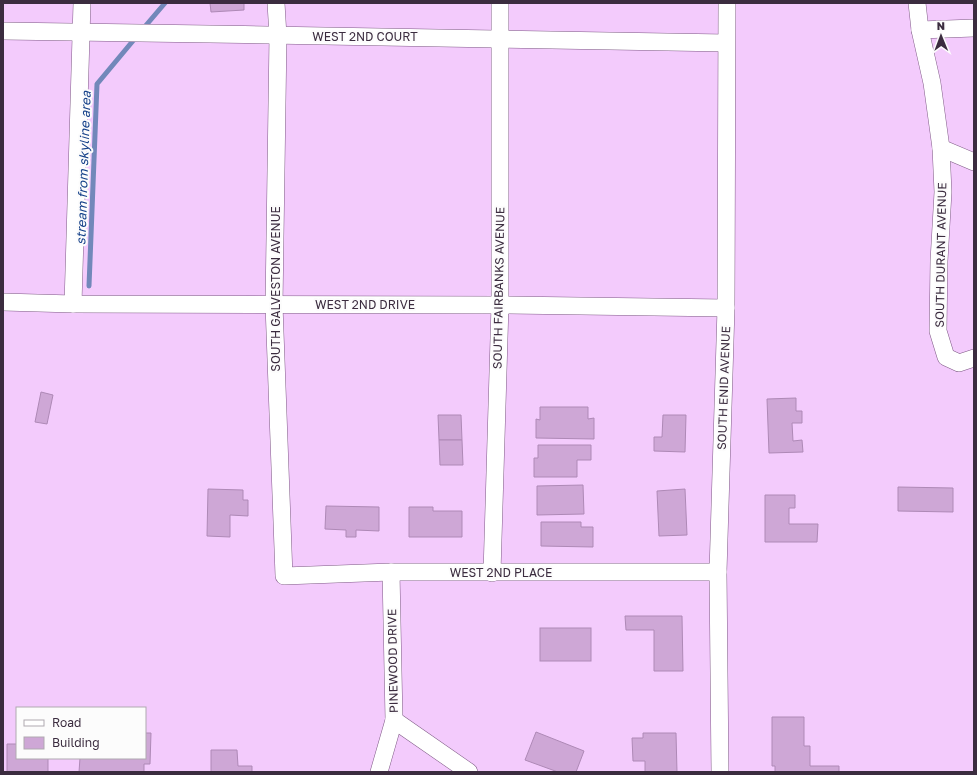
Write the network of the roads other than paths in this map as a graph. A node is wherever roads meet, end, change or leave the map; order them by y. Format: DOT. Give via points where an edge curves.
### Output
graph roads {
  1 [pos="82,3"];
  2 [pos="276,3"];
  3 [pos="500,3"];
  4 [pos="727,3"];
  5 [pos="916,3"];
  6 [pos="974,28"];
  7 [pos="920,30"];
  8 [pos="3,31"];
  9 [pos="83,32"];
  10 [pos="278,36"];
  11 [pos="499,38"];
  12 [pos="726,43"];
  13 [pos="941,148"];
  14 [pos="974,162"];
  15 [pos="3,302"];
  16 [pos="73,304"];
  17 [pos="500,305"];
  18 [pos="274,306"];
  19 [pos="726,308"];
  20 [pos="974,358"];
  21 [pos="390,572"];
  22 [pos="718,572"];
  23 [pos="492,573"];
  24 [pos="284,576"];
  25 [pos="394,720"];
  26 [pos="379,772"];
  27 [pos="469,772"];
  28 [pos="720,772"];
  1 -- 9 [label="street"];
  2 -- 10 [label="street, SOUTH GALVESTON AVENUE"];
  3 -- 11 [label="street, SOUTH FAIRBANKS AVENUE"];
  4 -- 12 [label="street, SOUTH ENID AVENUE"];
  5 -- 7 [label="street, SOUTH DURANT AVENUE"];
  6 -- 7 [label="street"];
  7 -- 13 [label="street, SOUTH DURANT AVENUE" via="932,83"];
  8 -- 9 [label="street, WEST 2ND COURT"];
  9 -- 10 [label="street, WEST 2ND COURT"];
  9 -- 16 [label="street"];
  10 -- 11 [label="street, WEST 2ND COURT"];
  10 -- 18 [label="street, SOUTH GALVESTON AVENUE"];
  11 -- 12 [label="street, WEST 2ND COURT"];
  11 -- 17 [label="street, SOUTH FAIRBANKS AVENUE"];
  12 -- 19 [label="street, SOUTH ENID AVENUE"];
  13 -- 14 [label="street"];
  13 -- 20 [label="street, SOUTH DURANT AVENUE" via="943,192 938,331 946,357 959,363"];
  15 -- 16 [label="street, WEST 2ND DRIVE"];
  16 -- 18 [label="street, WEST 2ND DRIVE"];
  17 -- 18 [label="street, WEST 2ND DRIVE"];
  17 -- 19 [label="street, WEST 2ND DRIVE"];
  17 -- 23 [label="street, SOUTH FAIRBANKS AVENUE"];
  18 -- 24 [label="street, SOUTH GALVESTON AVENUE"];
  19 -- 22 [label="street, SOUTH ENID AVENUE"];
  21 -- 23 [label="street, WEST 2ND PLACE"];
  21 -- 24 [label="street, WEST 2ND PLACE"];
  21 -- 25 [label="street, PINEWOOD DRIVE"];
  22 -- 23 [label="street, WEST 2ND PLACE"];
  22 -- 28 [label="street, SOUTH ENID AVENUE"];
  25 -- 26 [label="street, PINEWOOD DRIVE"];
  25 -- 27 [label="street"];
}
